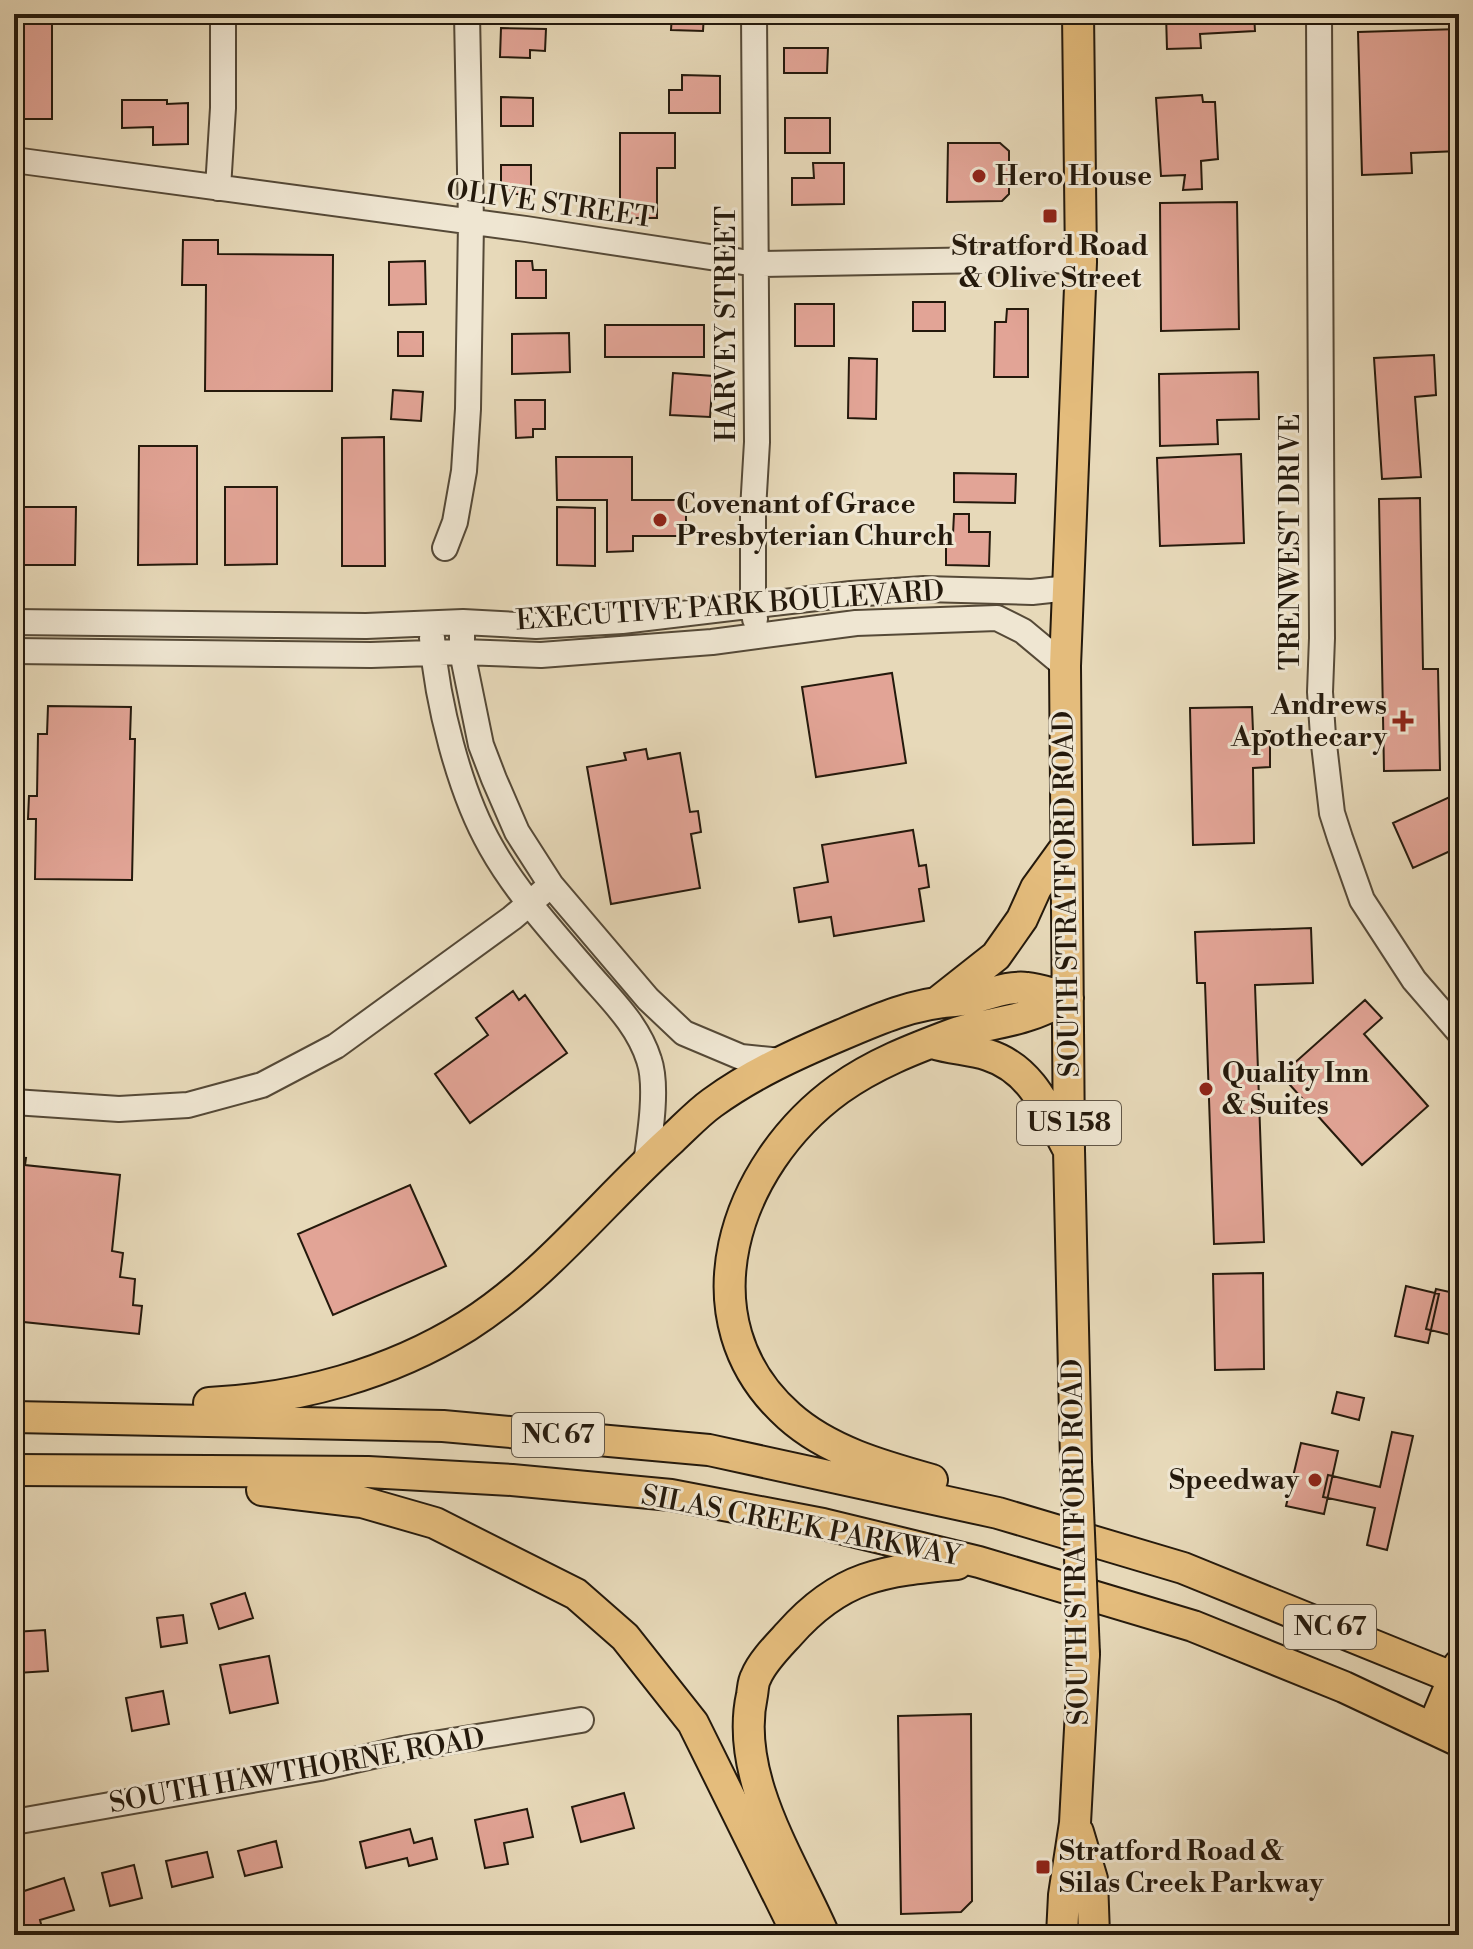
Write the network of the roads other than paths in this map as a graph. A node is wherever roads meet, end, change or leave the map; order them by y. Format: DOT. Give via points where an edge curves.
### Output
graph roads {
  1 [pos="223,14"];
  2 [pos="467,14"];
  3 [pos="754,14"];
  4 [pos="1078,14"];
  5 [pos="1319,14"];
  6 [pos="14,160"];
  7 [pos="218,188"];
  8 [pos="471,223"];
  9 [pos="1081,262"];
  10 [pos="756,264"];
  11 [pos="445,548"];
  12 [pos="1069,588"];
  13 [pos="753,605"];
  14 [pos="14,622"];
  15 [pos="463,622"];
  16 [pos="149,623"];
  17 [pos="431,624"];
  18 [pos="336,625"];
  19 [pos="757,634"];
  20 [pos="14,651"];
  21 [pos="462,652"];
  22 [pos="145,653"];
  23 [pos="433,653"];
  24 [pos="335,654"];
  25 [pos="1065,666"];
  26 [pos="494,779"];
  27 [pos="464,785"];
  28 [pos="1065,848"];
  29 [pos="551,885"];
  30 [pos="530,903"];
  31 [pos="1068,998"];
  32 [pos="939,1001"];
  33 [pos="1459,1032"];
  34 [pos="933,1043"];
  35 [pos="781,1061"];
  36 [pos="14,1102"];
  37 [pos="1069,1150"];
  38 [pos="646,1163"];
  39 [pos="14,1417"];
  40 [pos="111,1420"];
  41 [pos="22,1471"];
  42 [pos="998,1513"];
  43 [pos="979,1562"];
  44 [pos="1458,1674"];
  45 [pos="581,1720"];
  46 [pos="1446,1734"];
  47 [pos="14,1822"];
  48 [pos="1075,1823"];
  49 [pos="1061,1933"];
  50 [pos="798,1935"];
  51 [pos="824,1935"];
  52 [pos="1094,1935"];
  1 -- 7 [label="street"];
  2 -- 8 [label="street"];
  3 -- 10 [label="street, HARVEY STREET"];
  4 -- 9 [label="main road, SOUTH STRATFORD ROAD / US 158"];
  5 -- 33 [label="street, TRENWEST DRIVE" via="1320,692 1332,813 1362,900 1414,980"];
  6 -- 7 [label="street, OLIVE STREET"];
  7 -- 8 [label="street, OLIVE STREET"];
  8 -- 10 [label="street, OLIVE STREET"];
  8 -- 11 [label="street" via="464,471"];
  9 -- 10 [label="street, OLIVE STREET"];
  9 -- 12 [label="main road, SOUTH STRATFORD ROAD / US 158"];
  10 -- 13 [label="street, HARVEY STREET"];
  12 -- 13 [label="street, EXECUTIVE PARK BOULEVARD" via="924,589"];
  12 -- 25 [label="main road, SOUTH STRATFORD ROAD / US 158"];
  13 -- 15 [label="street, EXECUTIVE PARK BOULEVARD" via="594,623"];
  13 -- 19 [label="street, HARVEY STREET"];
  14 -- 16 [label="street, EXECUTIVE PARK BOULEVARD"];
  15 -- 17 [label="street, EXECUTIVE PARK BOULEVARD"];
  15 -- 21 [label="street"];
  16 -- 18 [label="street, EXECUTIVE PARK BOULEVARD"];
  16 -- 22 [label="street"];
  17 -- 18 [label="street, EXECUTIVE PARK BOULEVARD"];
  17 -- 23 [label="street"];
  18 -- 24 [label="street"];
  19 -- 21 [label="street, EXECUTIVE PARK BOULEVARD" via="627,650"];
  19 -- 25 [label="street, EXECUTIVE PARK BOULEVARD" via="856,623 997,618 1023,631"];
  20 -- 22 [label="street, EXECUTIVE PARK BOULEVARD"];
  21 -- 23 [label="street, EXECUTIVE PARK BOULEVARD"];
  21 -- 26 [label="street" via="481,745"];
  22 -- 24 [label="street, EXECUTIVE PARK BOULEVARD"];
  23 -- 24 [label="street, EXECUTIVE PARK BOULEVARD"];
  23 -- 27 [label="street"];
  25 -- 28 [label="main road, SOUTH STRATFORD ROAD / US 158"];
  26 -- 27 [label="street"];
  26 -- 29 [label="street" via="517,832"];
  27 -- 30 [label="street" via="491,847"];
  28 -- 31 [label="main road, SOUTH STRATFORD ROAD / US 158"];
  28 -- 32 [label="main road" via="996,956"];
  29 -- 30 [label="street"];
  29 -- 35 [label="street" via="648,999 684,1033 741,1057"];
  30 -- 36 [label="street" via="336,1046 262,1085 188,1105 147,1108"];
  30 -- 38 [label="street" via="628,1018 650,1062 653,1121"];
  31 -- 32 [label="main road" via="1024,987"];
  31 -- 34 [label="main road"];
  31 -- 37 [label="main road, SOUTH STRATFORD ROAD / US 158"];
  32 -- 35 [label="main road" via="889,1015"];
  34 -- 37 [label="main road" via="986,1054 1017,1070 1030,1081"];
  34 -- 42 [label="main road" via="900,1054 845,1085 779,1150 742,1217 729,1273 729,1299 745,1361 791,1418 841,1449 945,1483"];
  35 -- 38 [label="main road" via="711,1103"];
  37 -- 48 [label="main road, SOUTH STRATFORD ROAD / US 158, bridge" via="1084,1654"];
  38 -- 40 [label="main road" via="537,1272 466,1327 425,1348 329,1385 242,1401 178,1404"];
  39 -- 40 [label="main road, SILAS CREEK PARKWAY / NC 67"];
  40 -- 42 [label="main road, SILAS CREEK PARKWAY / NC 67" via="443,1426 694,1449"];
  41 -- 43 [label="main road, SILAS CREEK PARKWAY / NC 67" via="368,1472 671,1495"];
  41 -- 50 [label="main road" via="67,1485 264,1490 362,1502 435,1523 576,1594 625,1637 693,1723"];
  42 -- 44 [label="main road, SILAS CREEK PARKWAY / NC 67" via="1183,1568"];
  43 -- 46 [label="main road, SILAS CREEK PARKWAY / NC 67" via="1205,1631"];
  43 -- 51 [label="main road" via="874,1575 839,1589 811,1609 756,1677 747,1740 754,1776"];
  44 -- 46 [label="main road"];
  45 -- 47 [label="street, SOUTH HAWTHORNE ROAD"];
  48 -- 49 [label="main road, SOUTH STRATFORD ROAD / US 158"];
  48 -- 52 [label="main road, SOUTH STRATFORD ROAD / US 158" via="1092,1879"];
}
